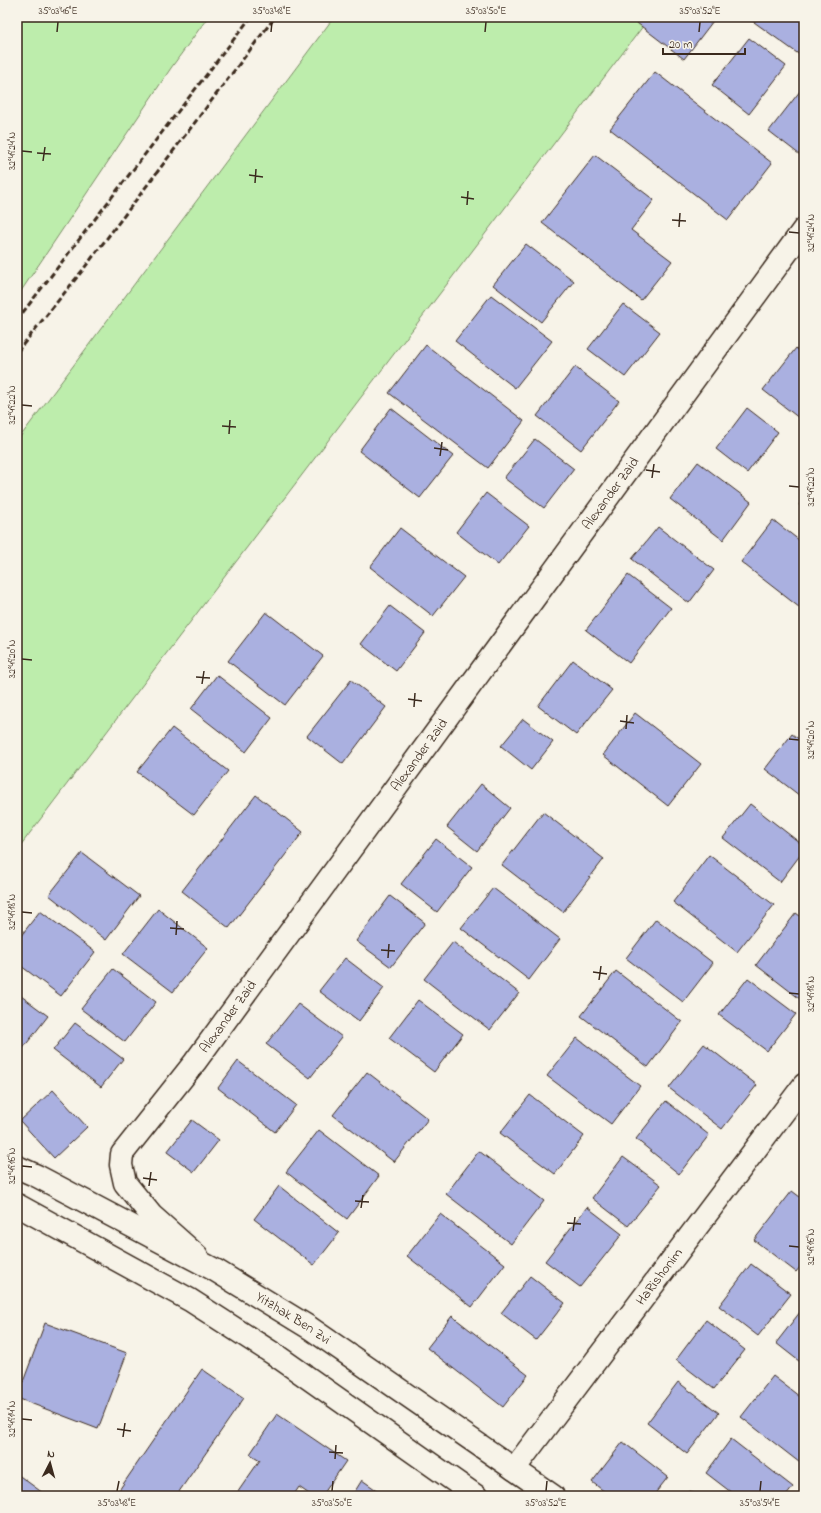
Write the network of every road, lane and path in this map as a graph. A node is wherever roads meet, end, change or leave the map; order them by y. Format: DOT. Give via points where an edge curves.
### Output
graph roads {
  1 [pos="804,229"];
  2 [pos="804,1085"];
  3 [pos="17,1167"];
  4 [pos="17,1205"];
  5 [pos="215,1270"];
  6 [pos="514,1469"];
  7 [pos="476,1496"];
  8 [pos="553,1496"];
  1 -- 5 [label="street, Alexander Zaid" via="195,1062 122,1154 121,1165 126,1183 151,1215"];
  2 -- 6 [label="street, HaRishonim"];
  3 -- 5 [label="street, Yitzhak Ben Zvi"];
  4 -- 7 [label="street" via="190,1300 277,1356"];
  5 -- 6 [label="street, Yitzhak Ben Zvi" via="310,1328"];
  6 -- 8 [label="street, Yitzhak Ben Zvi"];
}
